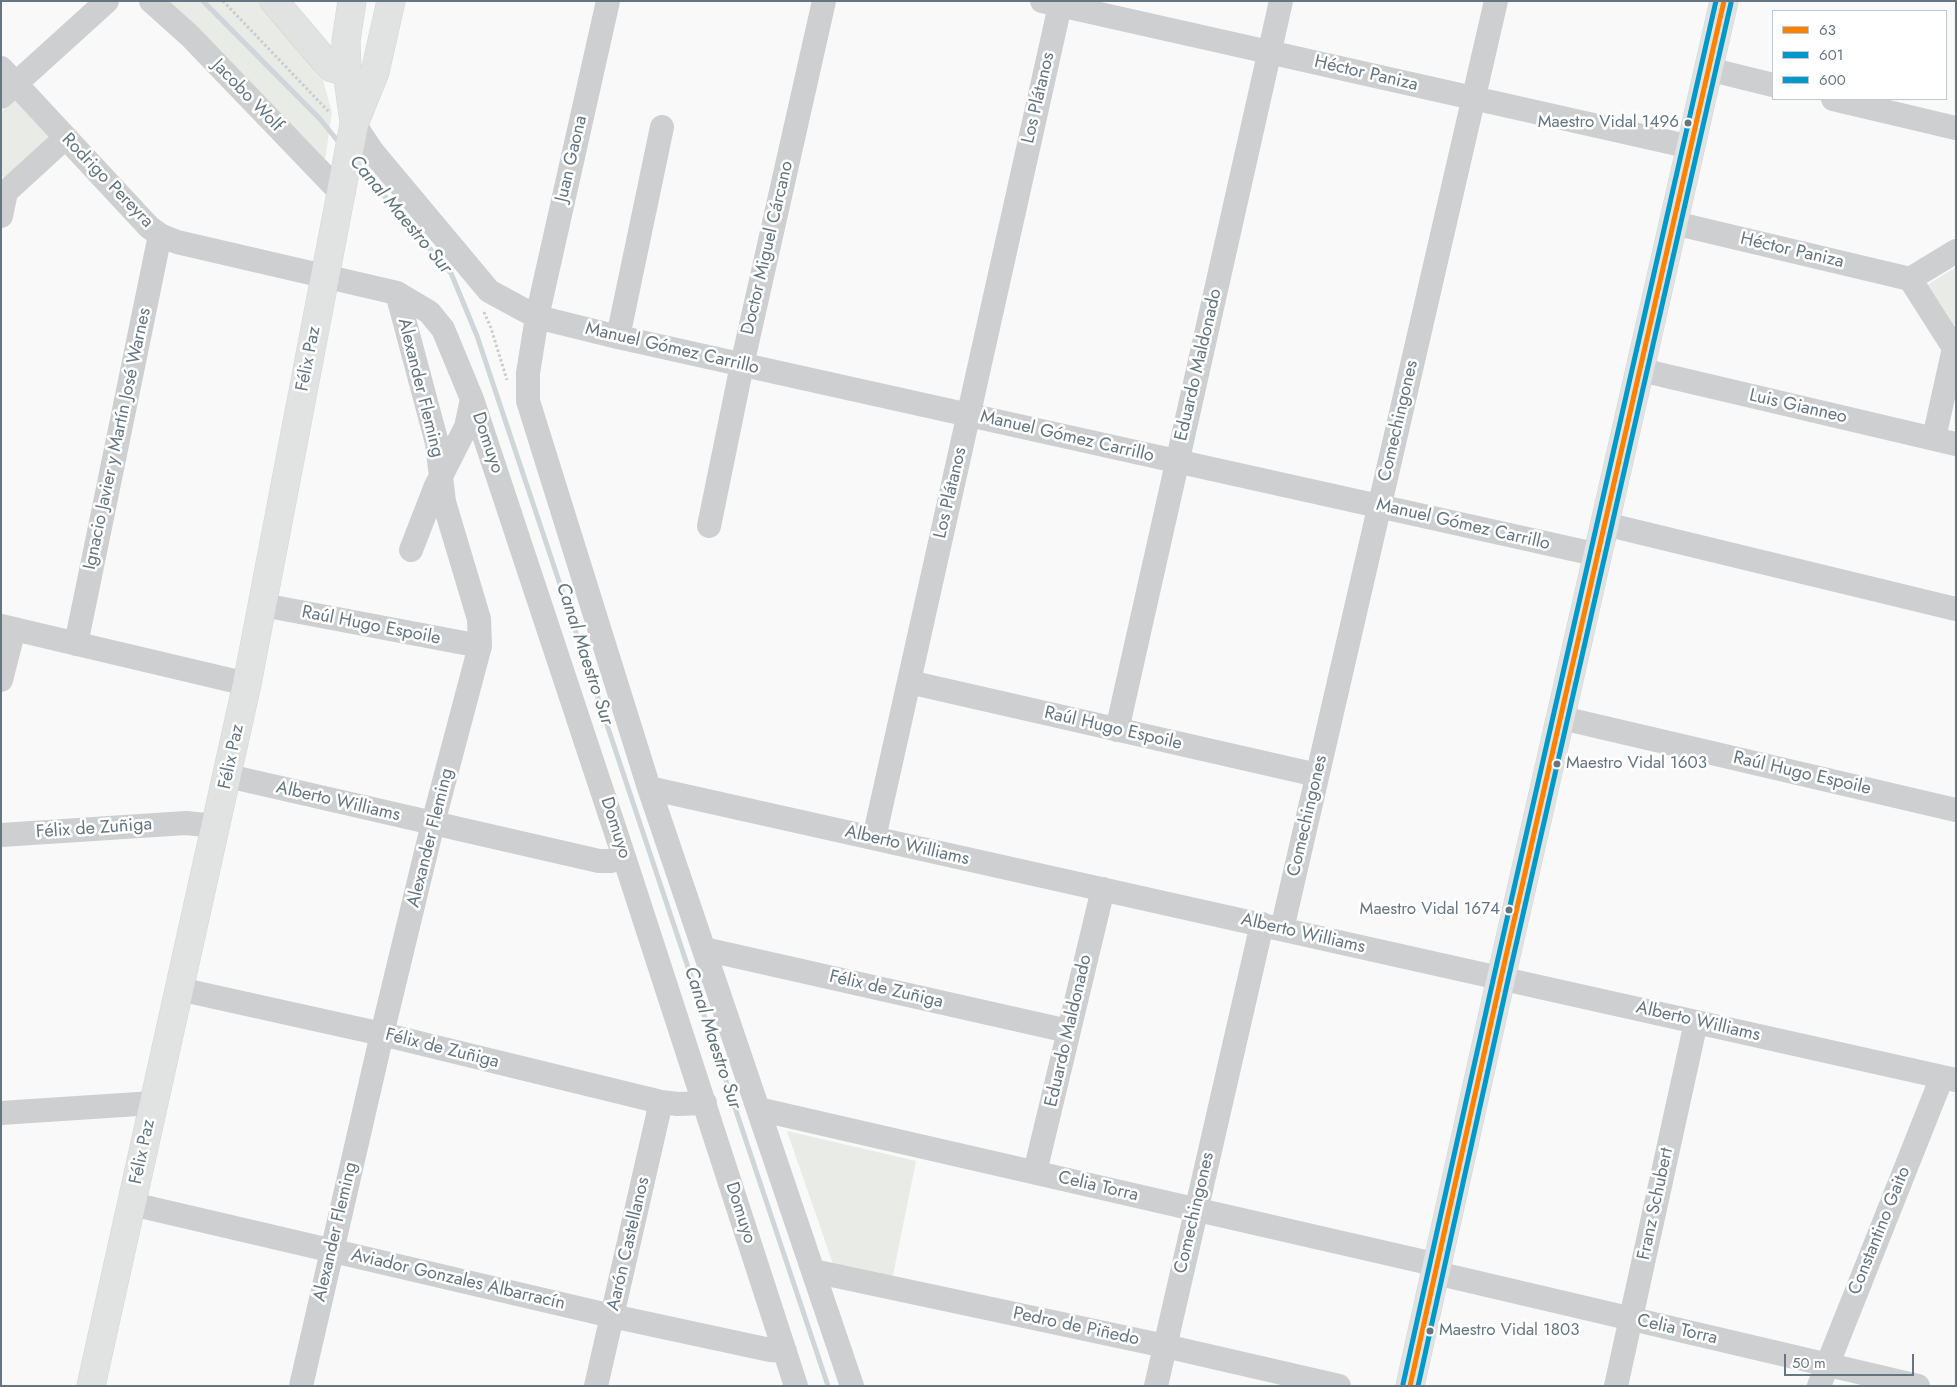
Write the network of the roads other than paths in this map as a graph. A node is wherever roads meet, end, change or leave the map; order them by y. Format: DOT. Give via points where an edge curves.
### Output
graph roads {
  1 [pos="107,1"];
  2 [pos="151,1"];
  3 [pos="274,1"];
  4 [pos="294,1"];
  5 [pos="352,1"];
  6 [pos="391,1"];
  7 [pos="608,1"];
  8 [pos="824,1"];
  9 [pos="1281,1"];
  10 [pos="1496,1"];
  11 [pos="1724,1"];
  12 [pos="1054,3"];
  13 [pos="346,41"];
  14 [pos="1270,53"];
  15 [pos="1708,69"];
  16 [pos="347,72"];
  17 [pos="6,83"];
  18 [pos="1772,85"];
  19 [pos="1474,98"];
  20 [pos="1837,100"];
  21 [pos="354,124"];
  22 [pos="662,127"];
  23 [pos="1956,128"];
  24 [pos="65,138"];
  25 [pos="1691,147"];
  26 [pos="4,190"];
  27 [pos="341,193"];
  28 [pos="1,216"];
  29 [pos="1674,223"];
  30 [pos="160,235"];
  31 [pos="1956,251"];
  32 [pos="325,277"];
  33 [pos="1910,279"];
  34 [pos="397,293"];
  35 [pos="537,317"];
  36 [pos="618,338"];
  37 [pos="1955,347"];
  38 [pos="742,365"];
  39 [pos="1641,370"];
  40 [pos="472,399"];
  41 [pos="968,415"];
  42 [pos="1945,441"];
  43 [pos="1177,461"];
  44 [pos="440,477"];
  45 [pos="1380,506"];
  46 [pos="1606,524"];
  47 [pos="709,526"];
  48 [pos="412,550"];
  49 [pos="1599,555"];
  50 [pos="263,605"];
  51 [pos="1956,609"];
  52 [pos="7,628"];
  53 [pos="76,644"];
  54 [pos="480,646"];
  55 [pos="1,680"];
  56 [pos="909,682"];
  57 [pos="248,684"];
  58 [pos="1562,718"];
  59 [pos="1117,730"];
  60 [pos="1318,775"];
  61 [pos="228,776"];
  62 [pos="649,788"];
  63 [pos="1956,810"];
  64 [pos="434,823"];
  65 [pos="216,826"];
  66 [pos="1,835"];
  67 [pos="874,838"];
  68 [pos="624,857"];
  69 [pos="1103,889"];
  70 [pos="1272,927"];
  71 [pos="704,949"];
  72 [pos="1501,978"];
  73 [pos="179,989"];
  74 [pos="1696,1022"];
  75 [pos="1068,1031"];
  76 [pos="382,1034"];
  77 [pos="1949,1078"];
  78 [pos="661,1102"];
  79 [pos="153,1103"];
  80 [pos="705,1103"];
  81 [pos="758,1109"];
  82 [pos="1,1113"];
  83 [pos="1035,1172"];
  84 [pos="132,1204"];
  85 [pos="1196,1209"];
  86 [pos="331,1251"];
  87 [pos="1437,1269"];
  88 [pos="813,1271"];
  89 [pos="612,1316"];
  90 [pos="1631,1319"];
  91 [pos="1165,1346"];
  92 [pos="785,1351"];
  93 [pos="1823,1375"];
  94 [pos="91,1386"];
  95 [pos="301,1386"];
  96 [pos="596,1386"];
  97 [pos="796,1386"];
  98 [pos="852,1386"];
  99 [pos="1156,1386"];
  100 [pos="1339,1386"];
  101 [pos="1410,1386"];
  102 [pos="1616,1386"];
  103 [pos="1918,1386"];
  1 -- 17 [label="street"];
  2 -- 27 [label="street, Jacobo Wolf" via="190,36"];
  3 -- 16 [label="main road" via="332,68"];
  4 -- 13 [label="main road" via="320,30"];
  5 -- 13 [label="main road, Félix Paz"];
  6 -- 21 [label="main road, Félix Paz" via="375,72"];
  7 -- 35 [label="street, Juan Gaona"];
  8 -- 38 [label="street, Doctor Miguel Cárcano"];
  9 -- 14 [label="street, Eduardo Maldonado"];
  10 -- 19 [label="street, Comechingones"];
  11 -- 15 [label="main road"];
  12 -- 14 [label="street, Héctor Paniza"];
  12 -- 41 [label="street, Los Plátanos"];
  13 -- 16 [label="main road, Félix Paz"];
  14 -- 19 [label="street, Héctor Paniza"];
  14 -- 43 [label="street, Eduardo Maldonado"];
  15 -- 18 [label="street"];
  15 -- 25 [label="main road"];
  16 -- 21 [label="main road, Félix Paz"];
  17 -- 24 [label="street, Rodrigo Pereyra"];
  19 -- 25 [label="street, Héctor Paniza"];
  19 -- 45 [label="street, Comechingones"];
  20 -- 23 [label="street"];
  21 -- 27 [label="main road, Félix Paz, bridge"];
  21 -- 35 [label="street, Manuel Gómez Carrillo" via="372,151 489,291"];
  22 -- 36 [label="street"];
  24 -- 26 [label="street"];
  24 -- 30 [label="street, Rodrigo Pereyra"];
  25 -- 29 [label="main road"];
  26 -- 28 [label="street"];
  27 -- 32 [label="main road, Félix Paz"];
  29 -- 33 [label="street, Héctor Paniza"];
  29 -- 39 [label="main road"];
  30 -- 32 [label="street, Rodrigo Pereyra" via="177,242"];
  30 -- 53 [label="street, Ignacio Javier y Martín José Warnes"];
  31 -- 33 [label="street"];
  32 -- 34 [label="street, Rodrigo Pereyra"];
  32 -- 50 [label="main road, Félix Paz"];
  33 -- 37 [label="street"];
  34 -- 40 [label="street, Domuyo" via="429,312 443,329"];
  34 -- 44 [label="street, Alexander Fleming" via="437,443"];
  35 -- 36 [label="street, Manuel Gómez Carrillo"];
  35 -- 62 [label="street, Juan Gaona" via="528,373 528,401"];
  36 -- 38 [label="street, Manuel Gómez Carrillo"];
  37 -- 42 [label="street"];
  38 -- 41 [label="street, Manuel Gómez Carrillo"];
  38 -- 47 [label="street, Doctor Miguel Cárcano"];
  39 -- 42 [label="street, Luis Gianneo"];
  39 -- 46 [label="main road"];
  40 -- 44 [label="street" via="466,427"];
  40 -- 68 [label="street, Domuyo"];
  41 -- 43 [label="street, Manuel Gómez Carrillo"];
  41 -- 56 [label="street, Los Plátanos"];
  43 -- 45 [label="street, Manuel Gómez Carrillo"];
  43 -- 59 [label="street, Eduardo Maldonado"];
  44 -- 48 [label="street"];
  44 -- 54 [label="street, Alexander Fleming" via="444,502 479,619"];
  45 -- 49 [label="street, Manuel Gómez Carrillo"];
  45 -- 60 [label="street, Comechingones"];
  46 -- 49 [label="main road"];
  46 -- 51 [label="street"];
  49 -- 58 [label="main road"];
  50 -- 54 [label="street, Raúl Hugo Espoile"];
  50 -- 57 [label="main road, Félix Paz"];
  52 -- 53 [label="street"];
  52 -- 55 [label="street"];
  53 -- 57 [label="street"];
  54 -- 64 [label="street, Alexander Fleming"];
  56 -- 59 [label="street, Raúl Hugo Espoile"];
  56 -- 67 [label="street, Los Plátanos"];
  57 -- 61 [label="main road, Félix Paz"];
  58 -- 63 [label="street, Raúl Hugo Espoile"];
  58 -- 72 [label="main road"];
  59 -- 60 [label="street, Raúl Hugo Espoile"];
  60 -- 70 [label="street, Comechingones"];
  61 -- 64 [label="street, Alberto Williams"];
  61 -- 65 [label="main road, Félix Paz"];
  62 -- 67 [label="street, Alberto Williams"];
  62 -- 71 [label="street"];
  64 -- 68 [label="street, Alberto Williams" via="599,861"];
  64 -- 76 [label="street, Alexander Fleming"];
  65 -- 66 [label="street, Félix de Zuñiga" via="186,823"];
  65 -- 73 [label="main road, Félix Paz"];
  67 -- 69 [label="street, Alberto Williams"];
  68 -- 80 [label="street, Domuyo"];
  69 -- 70 [label="street, Alberto Williams"];
  69 -- 75 [label="street, Eduardo Maldonado"];
  70 -- 72 [label="street, Alberto Williams"];
  70 -- 85 [label="street, Comechingones"];
  71 -- 75 [label="street, Félix de Zuñiga"];
  71 -- 81 [label="street"];
  72 -- 74 [label="street, Alberto Williams"];
  72 -- 87 [label="main road"];
  73 -- 76 [label="street, Félix de Zuñiga"];
  73 -- 79 [label="main road, Félix Paz"];
  74 -- 77 [label="street, Alberto Williams"];
  74 -- 90 [label="street, Franz Schubert"];
  75 -- 83 [label="street, Eduardo Maldonado"];
  76 -- 78 [label="street, Félix de Zuñiga"];
  76 -- 86 [label="street, Alexander Fleming"];
  77 -- 93 [label="street, Constantino Gaito"];
  78 -- 80 [label="street, Félix de Zuñiga"];
  78 -- 89 [label="street, Aarón Castellanos"];
  79 -- 82 [label="street"];
  79 -- 84 [label="main road, Félix Paz"];
  80 -- 92 [label="street, Domuyo"];
  81 -- 83 [label="street, Celia Torra"];
  81 -- 88 [label="street"];
  83 -- 85 [label="street, Celia Torra"];
  84 -- 86 [label="street, Aviador Gonzales Albarracín"];
  84 -- 94 [label="main road, Félix Paz"];
  85 -- 87 [label="street, Celia Torra"];
  85 -- 91 [label="street, Comechingones"];
  86 -- 89 [label="street, Aviador Gonzales Albarracín"];
  86 -- 95 [label="street, Alexander Fleming"];
  87 -- 90 [label="street, Celia Torra"];
  87 -- 101 [label="main road"];
  88 -- 91 [label="street, Pedro de Piñedo"];
  88 -- 98 [label="street"];
  89 -- 92 [label="street, Aviador Gonzales Albarracín"];
  89 -- 96 [label="street, Aarón Castellanos"];
  90 -- 93 [label="street, Celia Torra"];
  90 -- 102 [label="street, Franz Schubert"];
  91 -- 99 [label="street, Comechingones"];
  91 -- 100 [label="street, Pedro de Piñedo"];
  92 -- 97 [label="street, Domuyo"];
  93 -- 103 [label="street, Celia Torra"];
}
